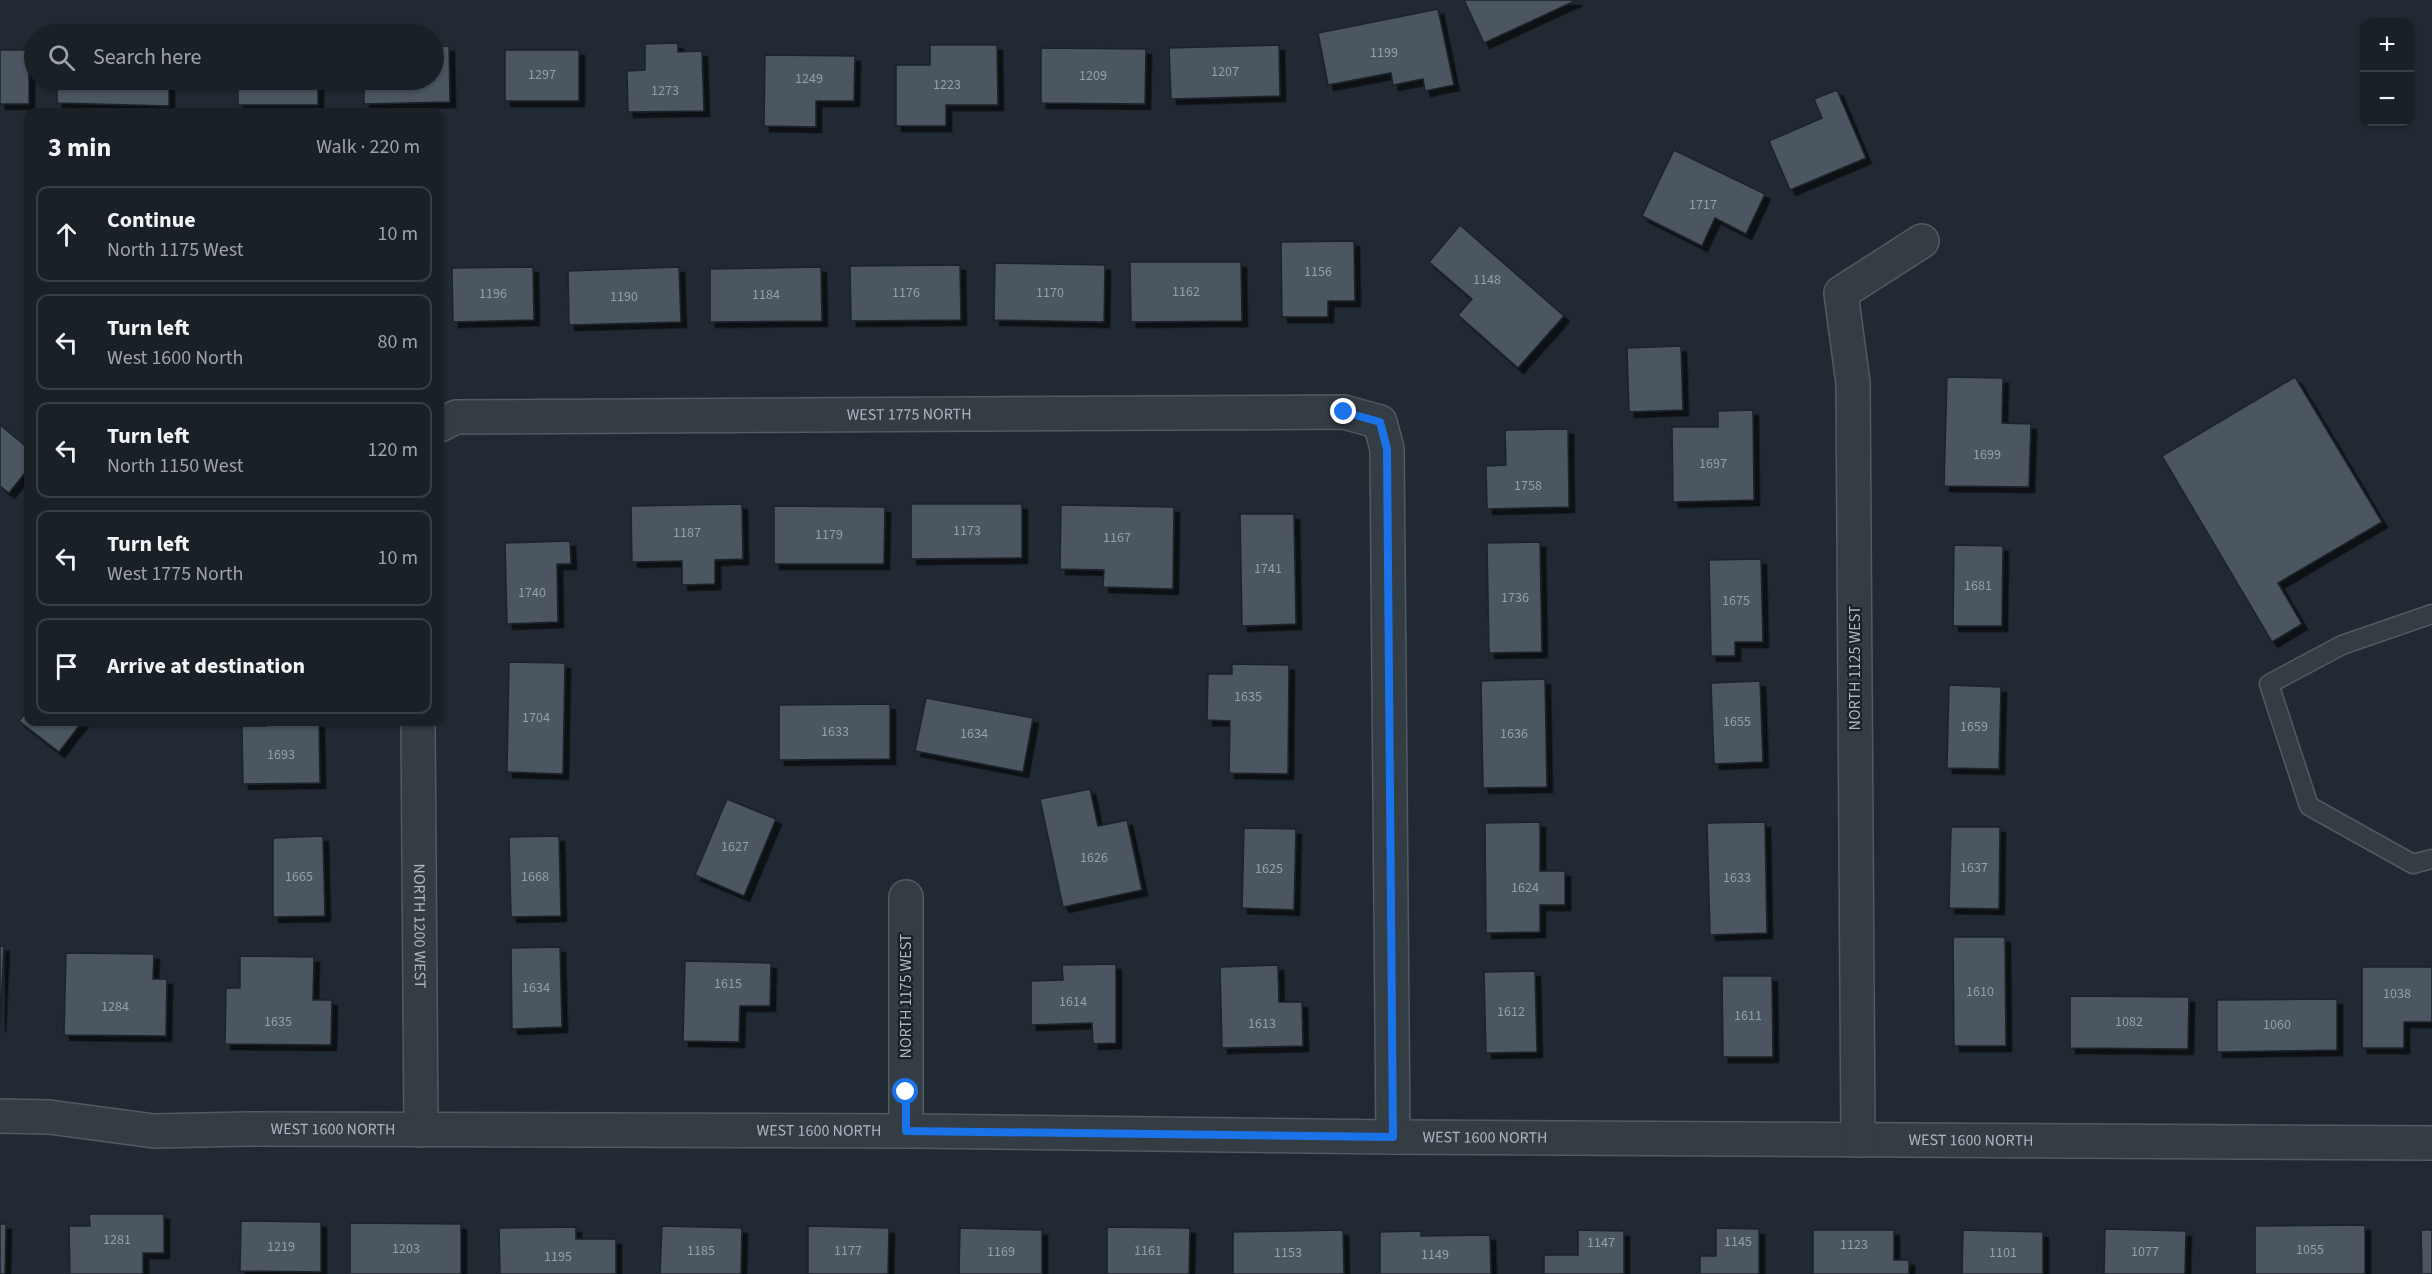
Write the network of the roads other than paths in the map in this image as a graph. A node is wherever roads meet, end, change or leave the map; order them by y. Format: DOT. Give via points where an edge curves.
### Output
graph roads {
  1 [pos="1922,241"];
  2 [pos="444,422"];
  3 [pos="2432,614"];
  4 [pos="418,726"];
  5 [pos="2432,859"];
  6 [pos="906,897"];
  7 [pos="0,1116"];
  8 [pos="421,1130"];
  9 [pos="906,1131"];
  10 [pos="1393,1137"];
  11 [pos="1858,1140"];
  12 [pos="2432,1143"];
  1 -- 11 [label="street, NORTH 1125 WEST" via="1841,293 1852,383"];
  2 -- 10 [label="street, WEST 1775 NORTH" via="456,417 1333,412 1380,422 1387,449"];
  3 -- 5 [label="lane" via="2342,645 2270,684 2309,806 2413,864"];
  4 -- 8 [label="street, NORTH 1200 WEST"];
  6 -- 9 [label="street, NORTH 1175 WEST"];
  7 -- 8 [label="street, WEST 1600 NORTH" via="49,1117 154,1131"];
  8 -- 9 [label="street, WEST 1600 NORTH"];
  9 -- 10 [label="street, WEST 1600 NORTH"];
  10 -- 11 [label="street, WEST 1600 NORTH"];
  11 -- 12 [label="street, WEST 1600 NORTH"];
}
